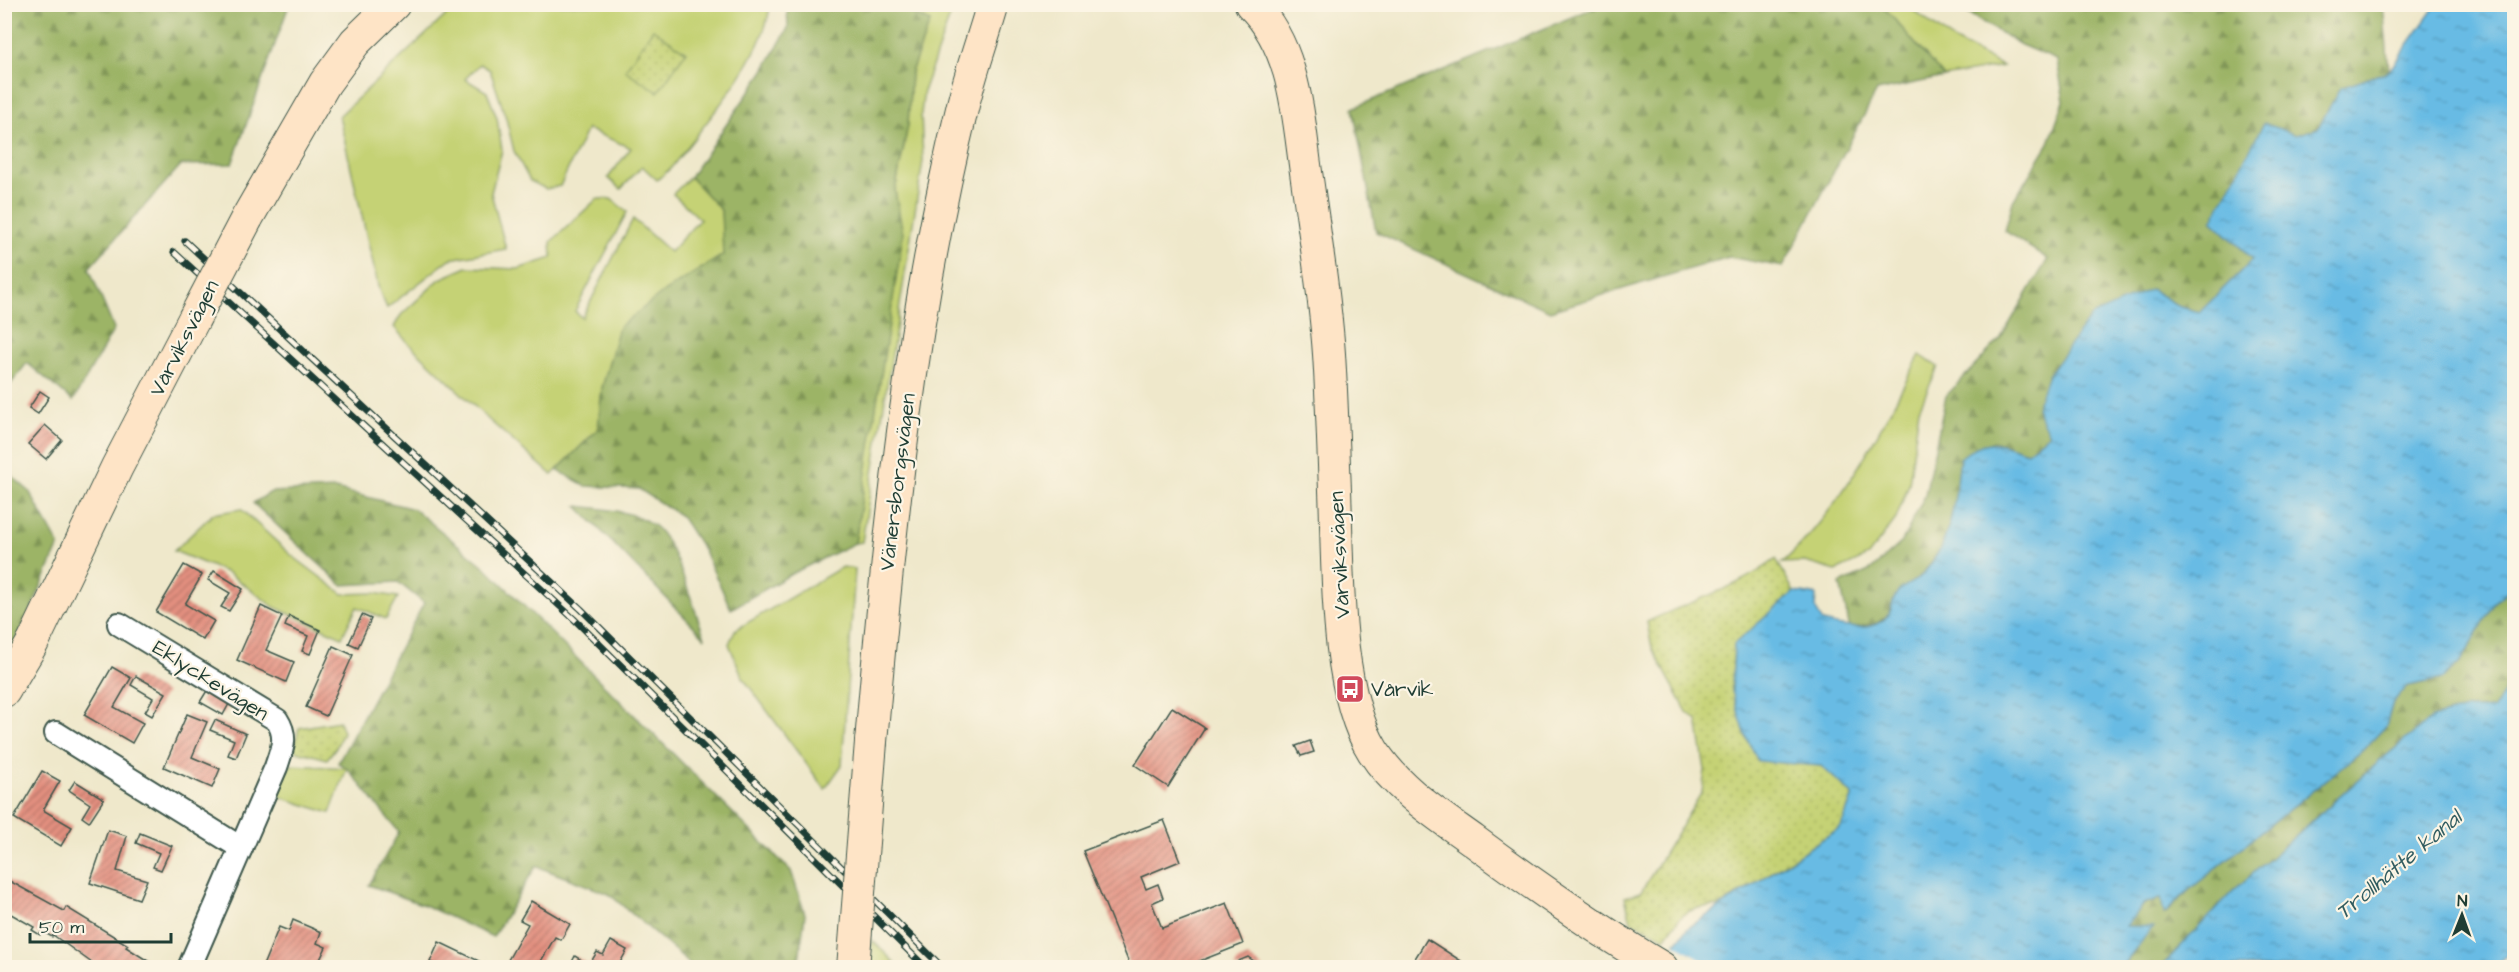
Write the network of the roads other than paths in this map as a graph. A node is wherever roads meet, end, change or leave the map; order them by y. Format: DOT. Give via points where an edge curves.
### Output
graph roads {
  1 [pos="394,4"];
  2 [pos="993,4"];
  3 [pos="1251,4"];
  4 [pos="119,624"];
  5 [pos="4,691"];
  6 [pos="56,733"];
  7 [pos="241,848"];
  8 [pos="189,968"];
  9 [pos="853,968"];
  10 [pos="1662,968"];
  1 -- 5 [label="street, Vårviksvägen, bridge" via="355,42 325,83 247,218 117,467 33,642"];
  2 -- 9 [label="street, Vänersborgsvägen, bridge" via="962,106 909,382 886,560"];
  3 -- 10 [label="street, Vårviksvägen" via="1272,30 1287,62 1299,128 1327,331 1339,588 1346,666 1359,722 1379,760 1422,802 1570,911"];
  4 -- 7 [label="street, Eklyckevägen" via="277,720 283,729 282,751"];
  6 -- 7 [label="street"];
  7 -- 8 [label="street, Eklyckevägen"];
}
